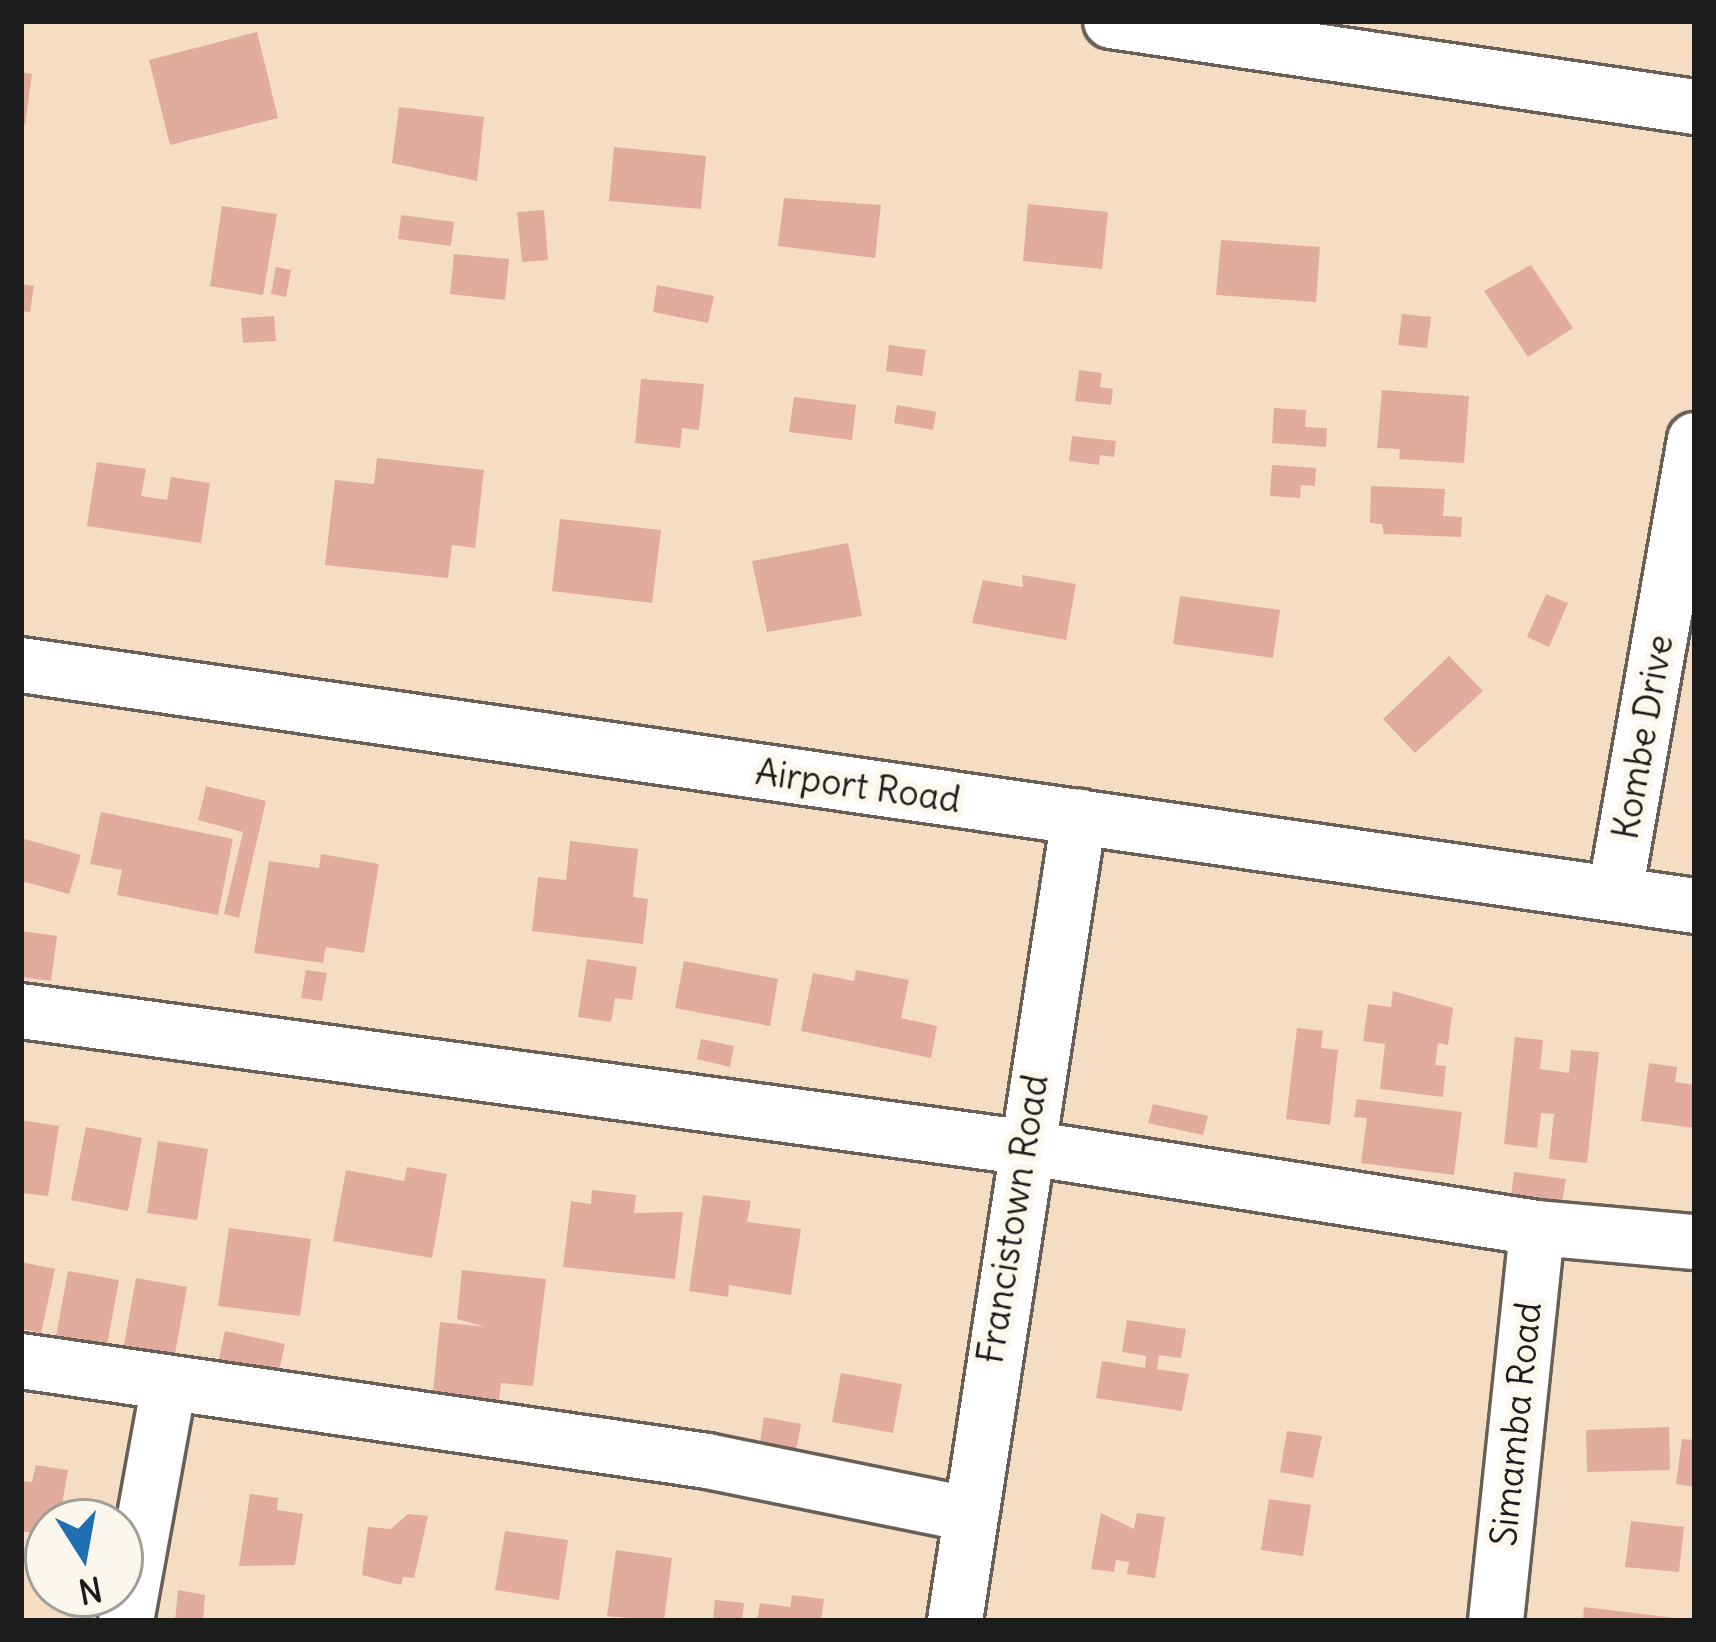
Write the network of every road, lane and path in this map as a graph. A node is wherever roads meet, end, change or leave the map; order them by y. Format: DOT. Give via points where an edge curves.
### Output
graph roads {
  1 [pos="1111,21"];
  2 [pos="1695,106"];
  3 [pos="1695,440"];
  4 [pos="21,664"];
  5 [pos="1078,818"];
  6 [pos="1615,893"];
  7 [pos="1695,906"];
  8 [pos="21,1011"];
  9 [pos="1022,1148"];
  10 [pos="1537,1228"];
  11 [pos="1695,1242"];
  12 [pos="21,1360"];
  13 [pos="170,1385"];
  14 [pos="968,1514"];
  15 [pos="126,1621"];
  16 [pos="955,1621"];
  17 [pos="1496,1621"];
  1 -- 2 [label="street"];
  3 -- 6 [label="street, Kombe Drive"];
  4 -- 5 [label="street, Airport Road"];
  5 -- 6 [label="street, Airport Road"];
  5 -- 9 [label="street, Francistown Road"];
  6 -- 7 [label="street, Airport Road"];
  8 -- 9 [label="street"];
  9 -- 10 [label="street"];
  9 -- 14 [label="street, Francistown Road"];
  10 -- 11 [label="street"];
  10 -- 17 [label="street, Simamba Road"];
  12 -- 13 [label="street"];
  13 -- 14 [label="street" via="474,1424"];
  13 -- 15 [label="street"];
  14 -- 16 [label="street, Francistown Road"];
}
